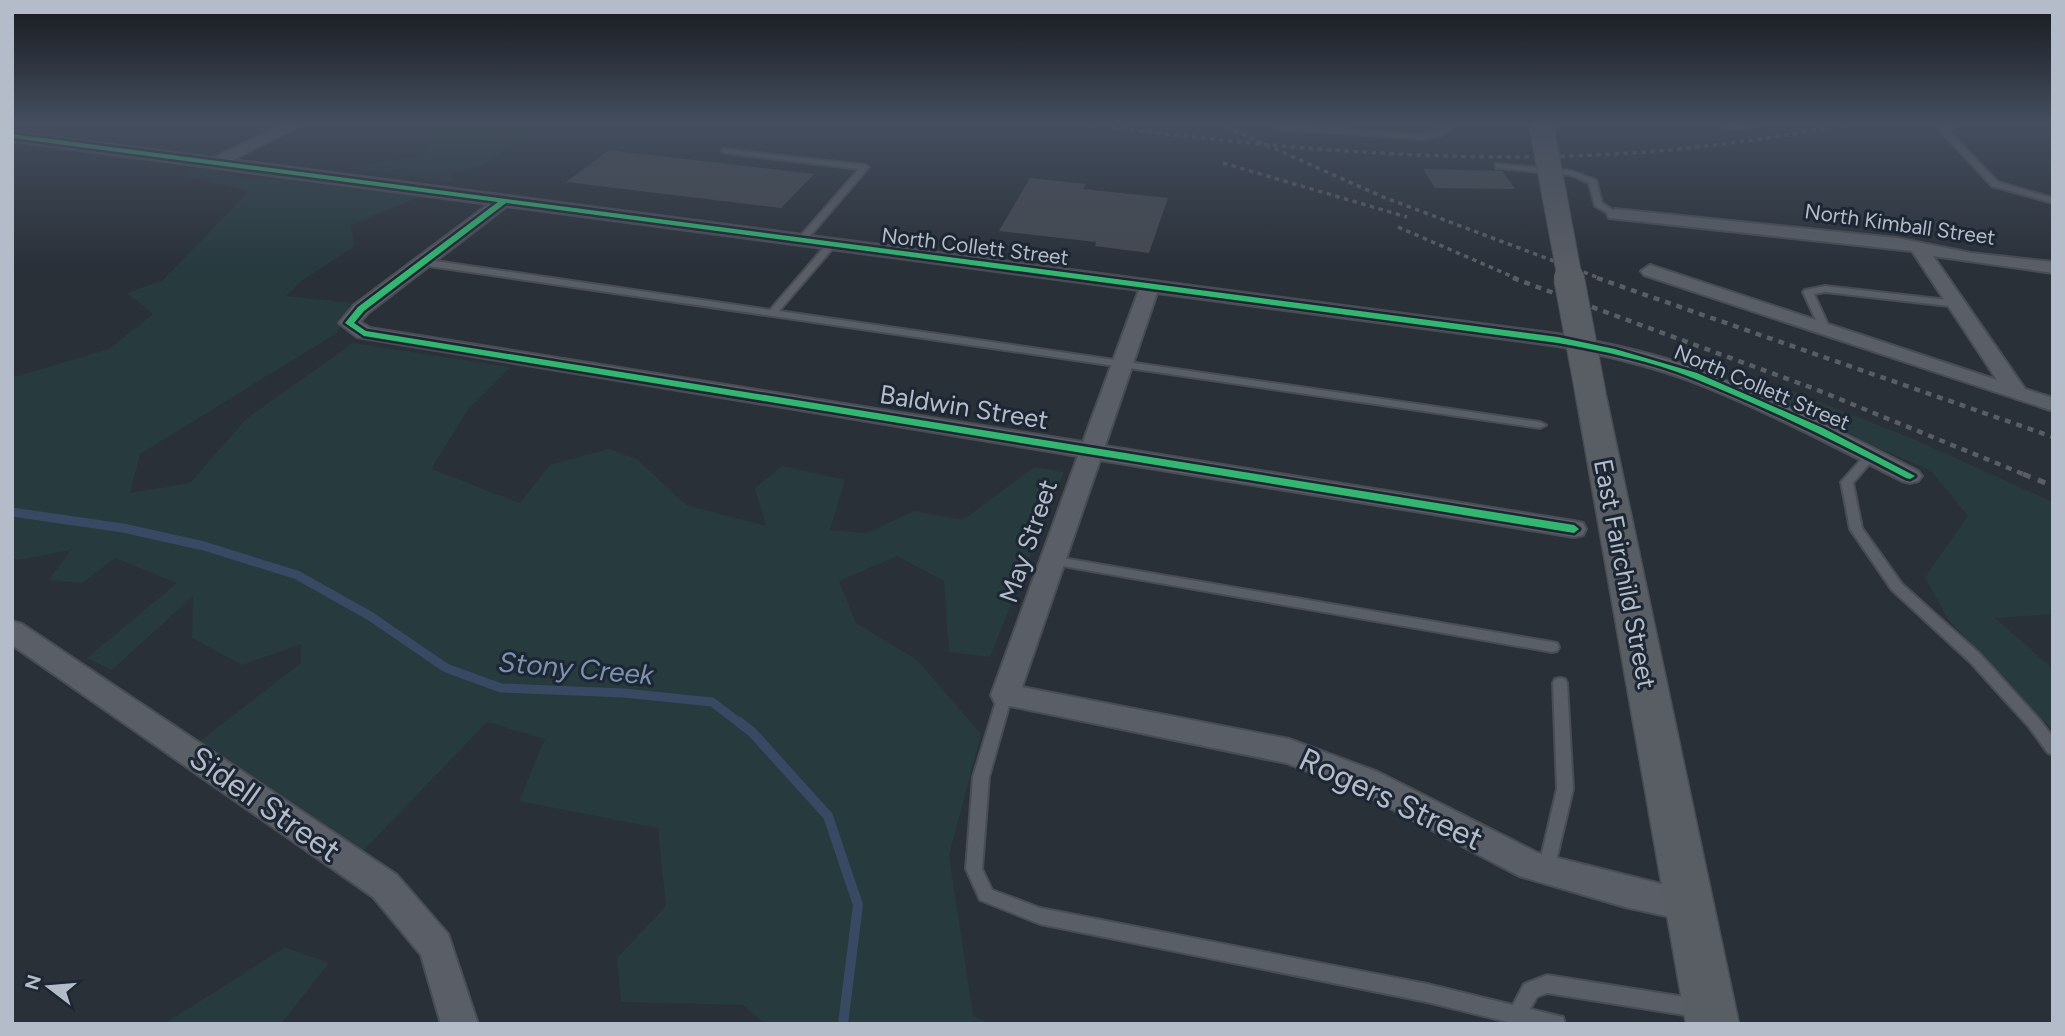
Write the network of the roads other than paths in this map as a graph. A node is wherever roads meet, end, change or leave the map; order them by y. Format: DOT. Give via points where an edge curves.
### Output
graph roads {
  1 [pos="272,171"];
  2 [pos="861,171"];
  3 [pos="1549,171"];
  4 [pos="1555,171"];
  5 [pos="1983,171"];
  6 [pos="504,201"];
  7 [pos="2053,201"];
  8 [pos="1615,214"];
  9 [pos="800,242"];
  10 [pos="830,246"];
  11 [pos="1918,247"];
  12 [pos="422,262"];
  13 [pos="2053,268"];
  14 [pos="1650,271"];
  15 [pos="1149,288"];
  16 [pos="1957,304"];
  17 [pos="774,312"];
  18 [pos="1825,329"];
  19 [pos="1121,364"];
  20 [pos="2017,393"];
  21 [pos="2053,405"];
  22 [pos="1539,425"];
  23 [pos="1090,451"];
  24 [pos="1870,456"];
  25 [pos="1910,476"];
  26 [pos="1574,529"];
  27 [pos="1051,560"];
  28 [pos="12,631"];
  29 [pos="1552,647"];
  30 [pos="1560,683"];
  31 [pos="1006,695"];
  32 [pos="2053,749"];
  33 [pos="1546,870"];
  34 [pos="1689,905"];
  35 [pos="1520,1016"];
  36 [pos="1712,1017"];
  37 [pos="460,1024"];
  38 [pos="1556,1024"];
  1 -- 6 [label="street, North Collett Street"];
  2 -- 9 [label="lane"];
  3 -- 34 [label="street, East Fairchild Street, bridge"];
  4 -- 8 [label="lane" via="1593,182 1598,204"];
  5 -- 7 [label="lane" via="1995,184"];
  6 -- 9 [label="street, North Collett Street"];
  6 -- 12 [label="street"];
  8 -- 11 [label="street, North Kimball Street"];
  9 -- 10 [label="street, North Collett Street"];
  10 -- 15 [label="street, North Collett Street"];
  10 -- 17 [label="lane"];
  11 -- 13 [label="street, North Kimball Street"];
  11 -- 16 [label="street"];
  12 -- 17 [label="lane"];
  12 -- 23 [label="street, Baldwin Street" via="349,323 364,333"];
  14 -- 18 [label="street"];
  15 -- 19 [label="street, May Street"];
  15 -- 24 [label="street, North Collett Street" via="1558,340 1612,351 1694,375"];
  16 -- 18 [label="lane" via="1825,289 1808,292"];
  16 -- 20 [label="street"];
  17 -- 19 [label="lane"];
  18 -- 20 [label="street"];
  19 -- 22 [label="lane"];
  19 -- 23 [label="street, May Street"];
  20 -- 21 [label="street"];
  23 -- 26 [label="street, Baldwin Street"];
  23 -- 27 [label="street, May Street"];
  24 -- 25 [label="street, North Collett Street"];
  24 -- 32 [label="lane" via="1847,482 1856,529 1897,587 1975,658"];
  27 -- 29 [label="lane"];
  27 -- 31 [label="street, May Street"];
  28 -- 37 [label="street, Sidell Street" via="385,887 436,946"];
  30 -- 33 [label="lane" via="1565,789"];
  31 -- 33 [label="street, Rogers Street" via="1289,751 1367,781"];
  31 -- 35 [label="lane" via="981,776 974,869 986,895 1040,916 1427,993"];
  33 -- 34 [label="street, Rogers Street"];
  34 -- 36 [label="street, East Fairchild Street"];
  35 -- 36 [label="lane" via="1524,996 1535,986 1547,984"];
  35 -- 38 [label="lane"];
}
